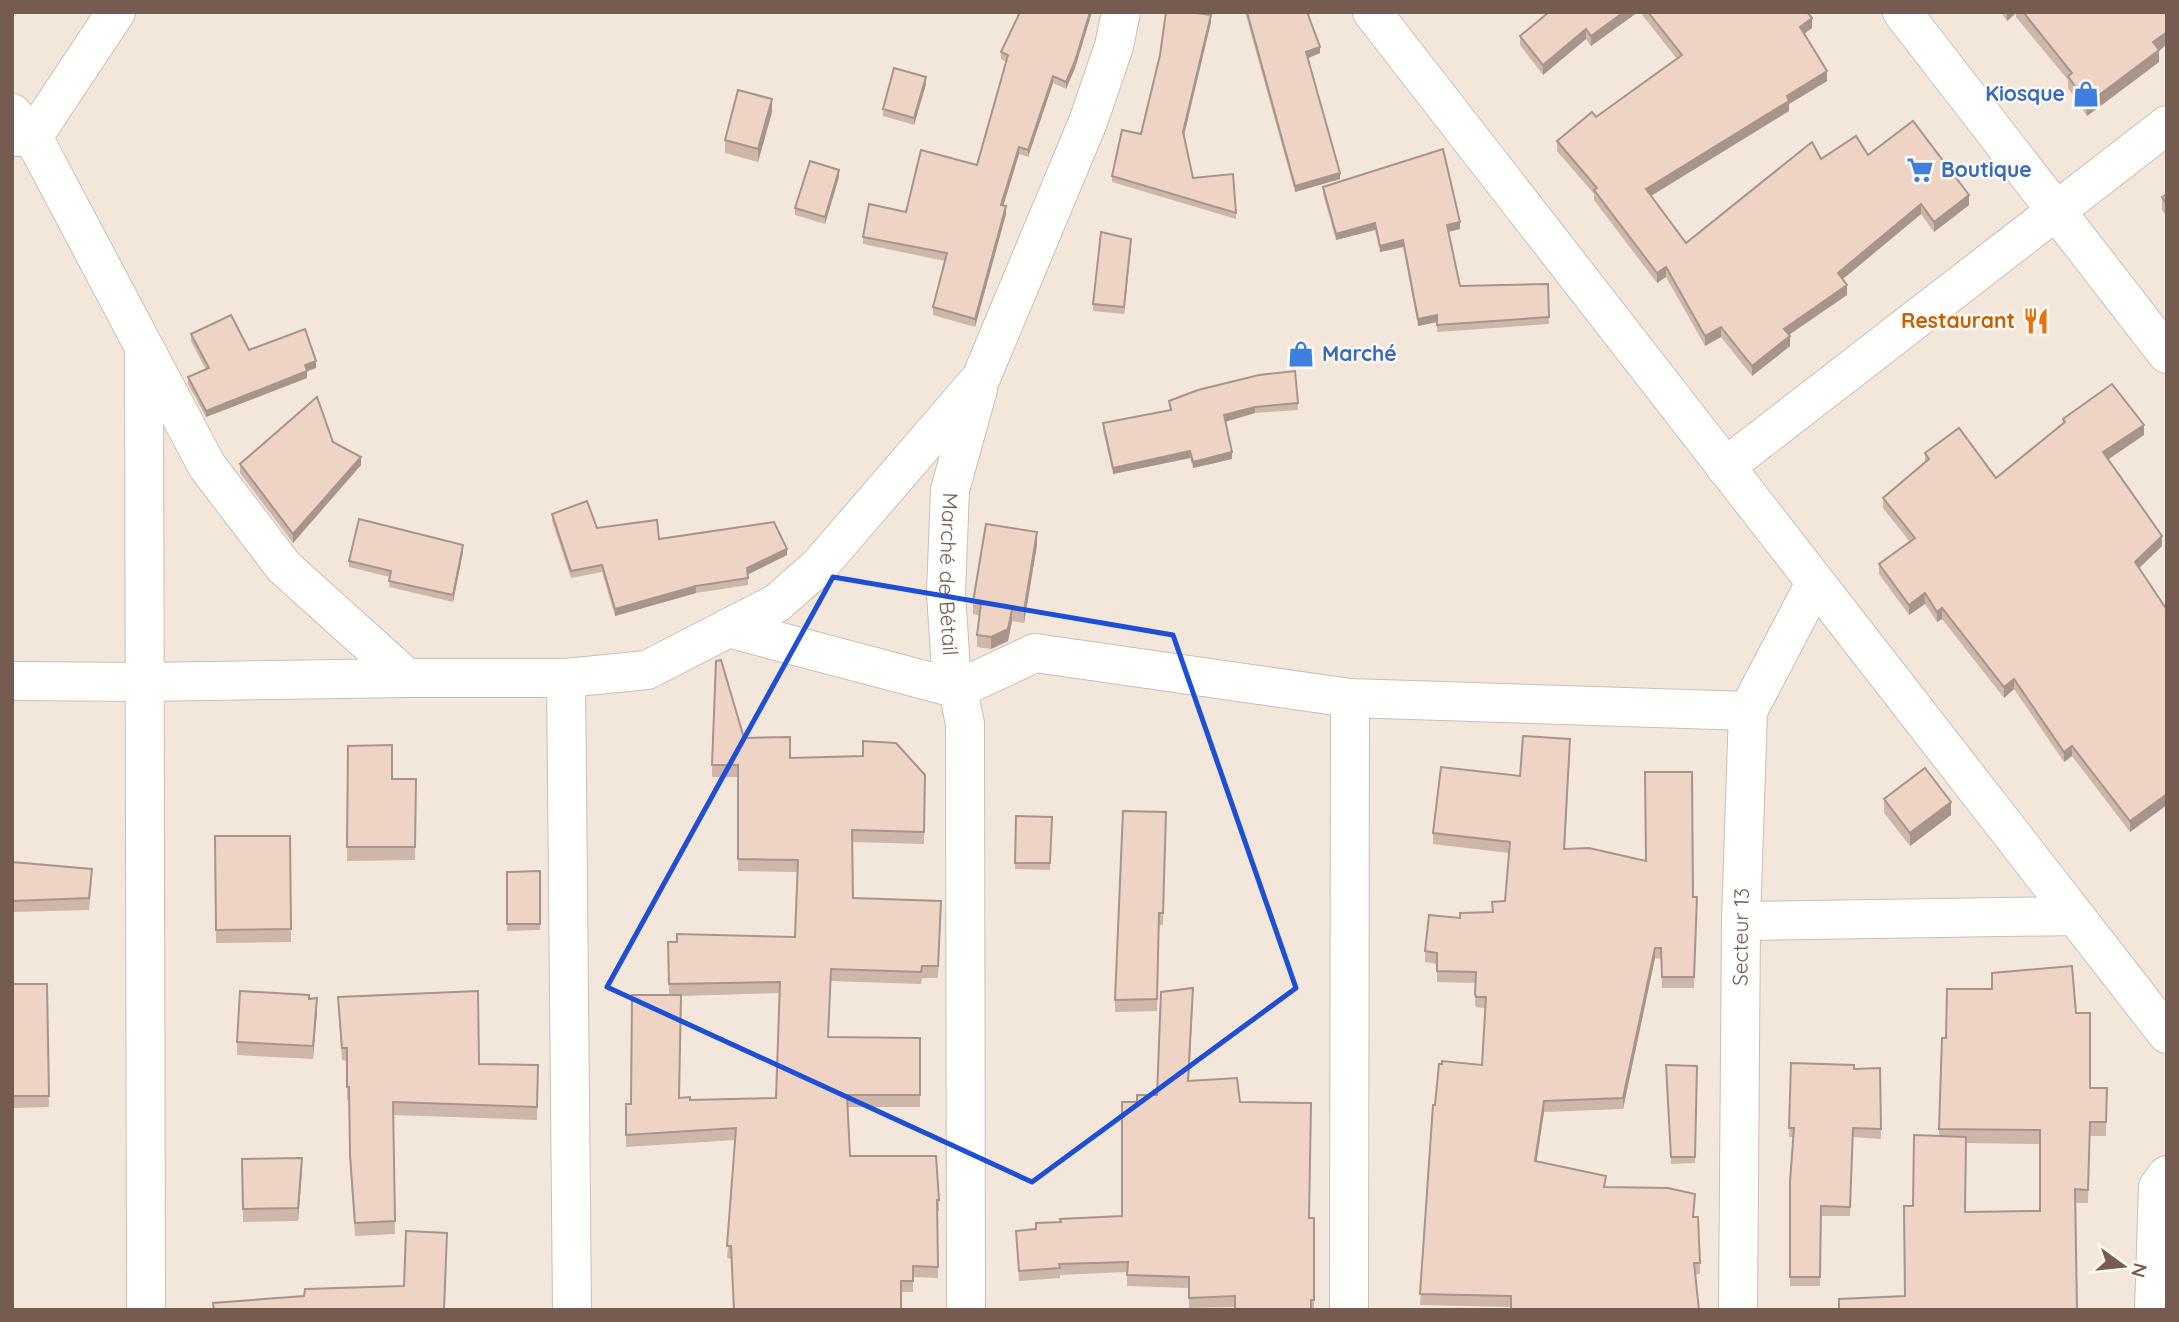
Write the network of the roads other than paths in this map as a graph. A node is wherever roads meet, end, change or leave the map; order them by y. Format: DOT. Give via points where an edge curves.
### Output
graph roads {
  1 [pos="116,12"];
  2 [pos="1121,12"];
  3 [pos="1372,12"];
  4 [pos="1902,12"];
  5 [pos="2167,125"];
  6 [pos="19,129"];
  7 [pos="2056,211"];
  8 [pos="144,346"];
  9 [pos="2167,354"];
  10 [pos="981,378"];
  11 [pos="1725,467"];
  12 [pos="1815,583"];
  13 [pos="728,628"];
  14 [pos="407,678"];
  15 [pos="566,678"];
  16 [pos="12,681"];
  17 [pos="144,682"];
  18 [pos="958,689"];
  19 [pos="1350,698"];
  20 [pos="1748,710"];
  21 [pos="2074,916"];
  22 [pos="1741,922"];
  23 [pos="2167,1034"];
  24 [pos="2167,1175"];
  25 [pos="146,1310"];
  26 [pos="572,1310"];
  27 [pos="966,1310"];
  28 [pos="1349,1310"];
  29 [pos="1738,1310"];
  30 [pos="2154,1310"];
  1 -- 6 [label="street"];
  2 -- 10 [label="street" via="1088,122"];
  3 -- 11 [label="street"];
  4 -- 7 [label="street"];
  5 -- 7 [label="street"];
  6 -- 8 [label="street"];
  7 -- 9 [label="street"];
  7 -- 11 [label="street"];
  8 -- 14 [label="street" via="207,467 284,567"];
  8 -- 17 [label="street"];
  10 -- 13 [label="street" via="819,566 777,603"];
  10 -- 18 [label="street, Marché de Bétail" via="950,490 946,593 951,670"];
  11 -- 12 [label="street"];
  12 -- 20 [label="street, Secteur 13"];
  12 -- 21 [label="street"];
  13 -- 15 [label="street" via="647,670"];
  13 -- 18 [label="street"];
  14 -- 15 [label="street"];
  14 -- 17 [label="street"];
  15 -- 26 [label="street"];
  16 -- 17 [label="street"];
  17 -- 25 [label="street"];
  18 -- 19 [label="street" via="1035,653"];
  18 -- 27 [label="street, Marché de Bétail" via="965,724"];
  19 -- 20 [label="street"];
  19 -- 28 [label="street"];
  20 -- 22 [label="street, Secteur 13"];
  21 -- 22 [label="street"];
  21 -- 23 [label="street"];
  22 -- 29 [label="street, Secteur 13"];
  24 -- 30 [label="street" via="2158,1187"];
}
